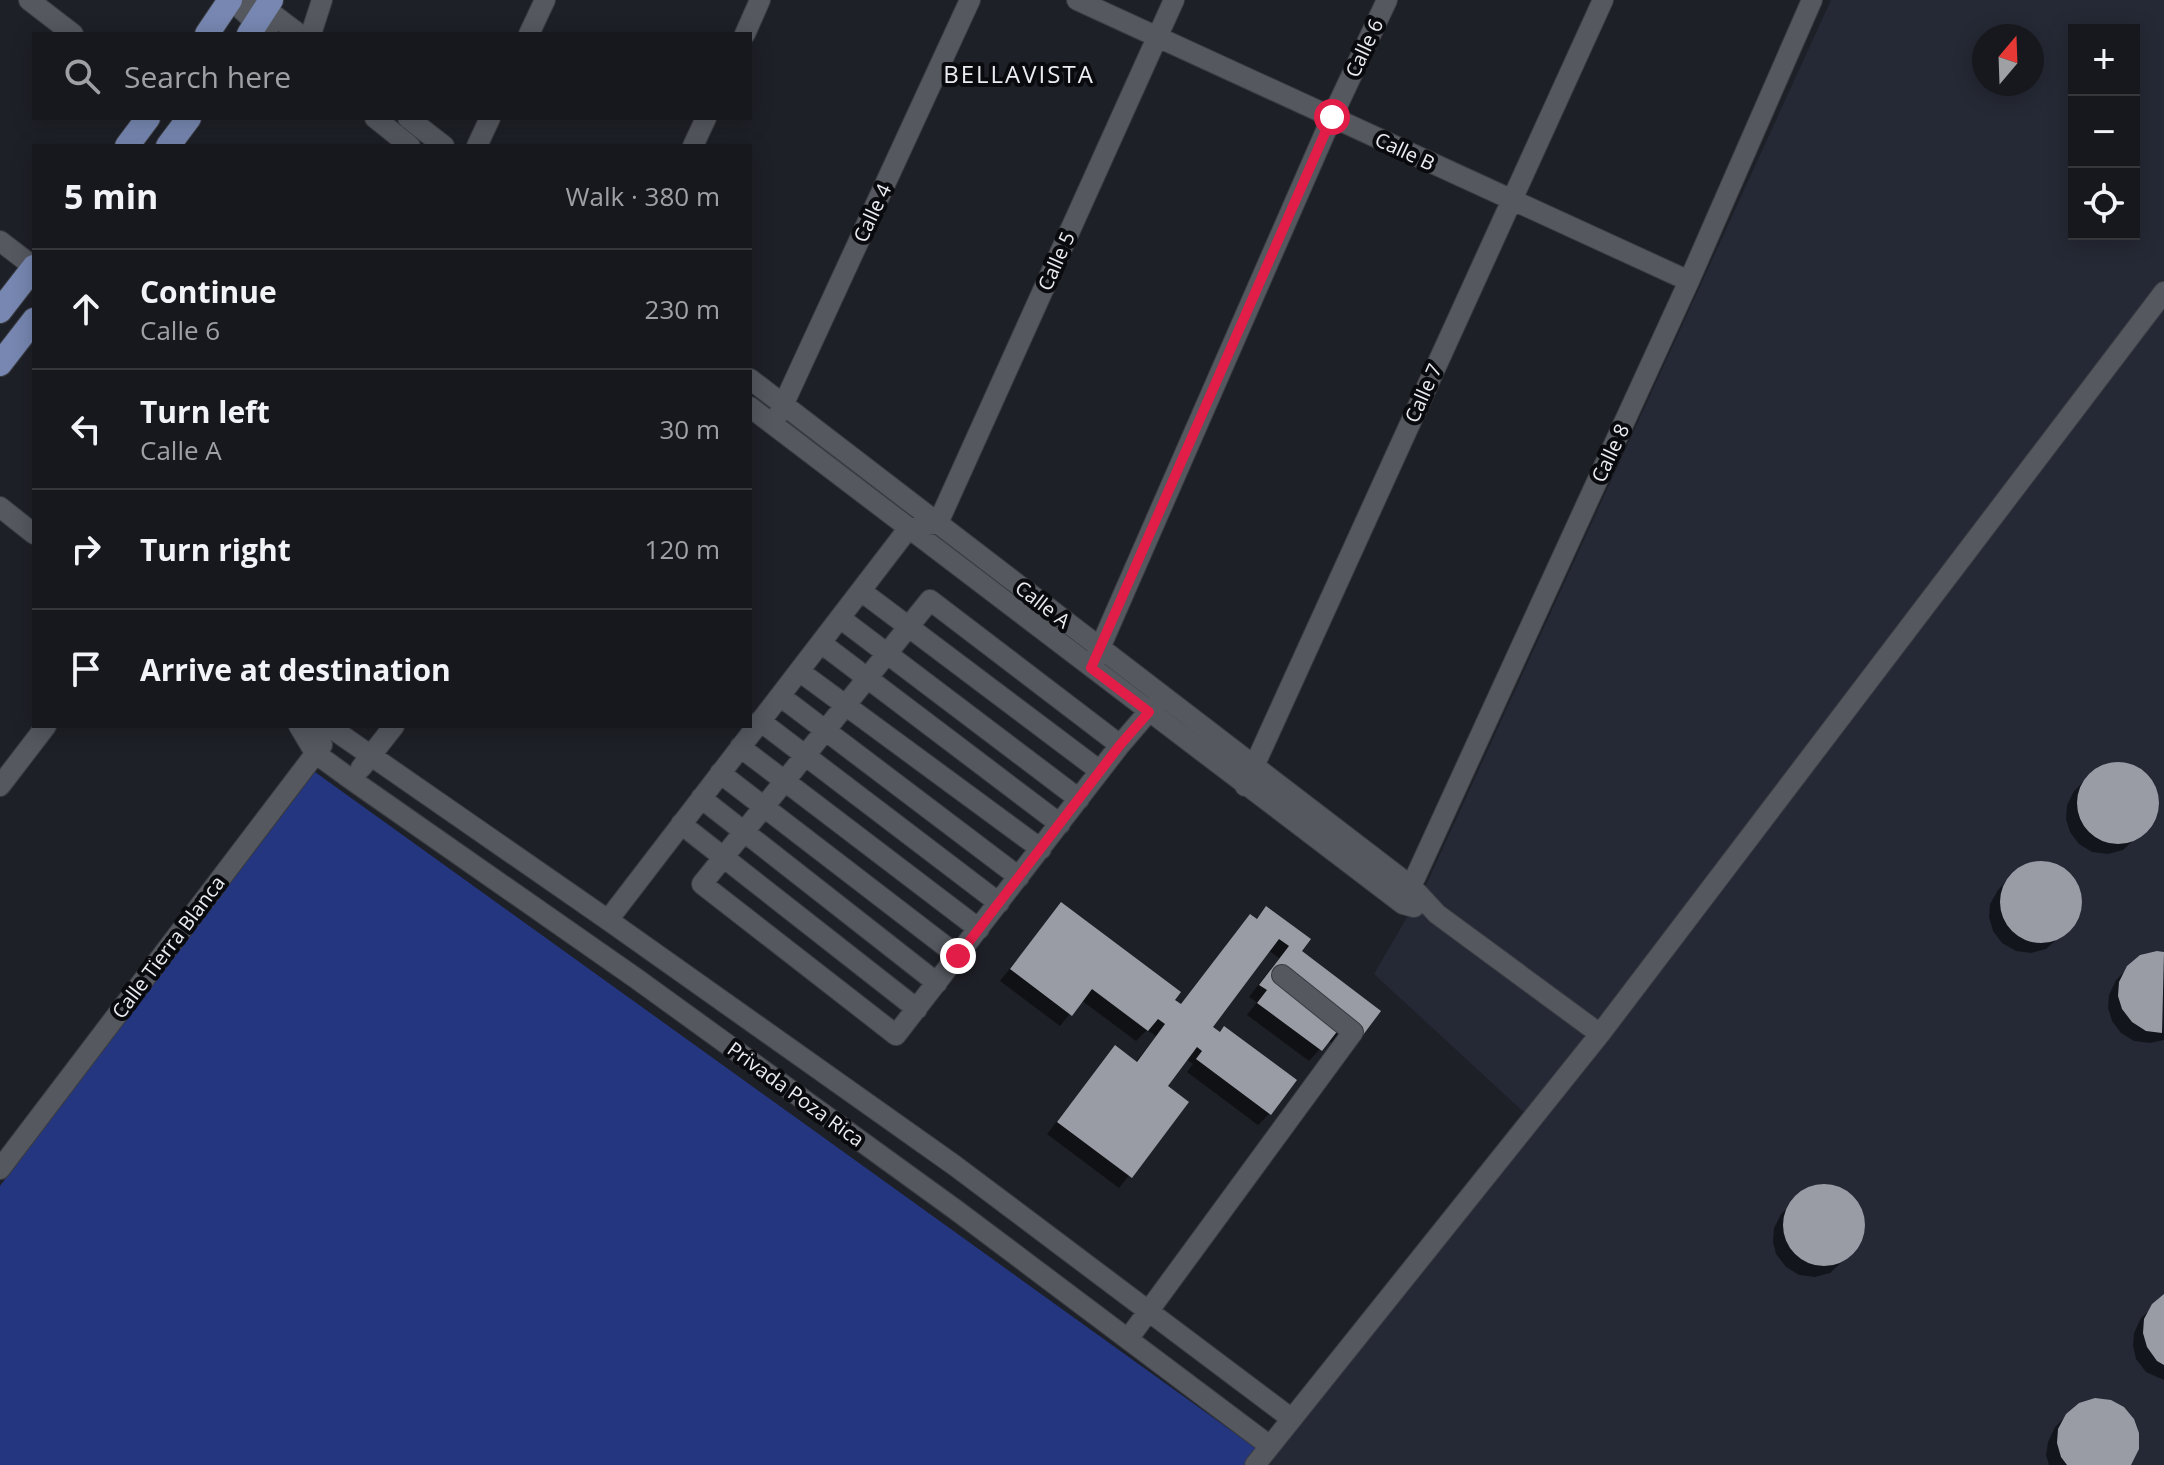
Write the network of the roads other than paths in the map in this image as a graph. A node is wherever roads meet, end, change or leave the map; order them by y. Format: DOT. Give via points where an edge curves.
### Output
graph roads {
  1 [pos="29,0"];
  2 [pos="231,0"];
  3 [pos="322,0"];
  4 [pos="545,0"];
  5 [pos="760,0"];
  6 [pos="970,0"];
  7 [pos="1077,0"];
  8 [pos="1174,0"];
  9 [pos="1387,0"];
  10 [pos="1603,0"];
  11 [pos="1812,0"];
  12 [pos="261,17"];
  13 [pos="70,32"];
  14 [pos="208,32"];
  15 [pos="295,32"];
  16 [pos="312,32"];
  17 [pos="530,32"];
  18 [pos="746,32"];
  19 [pos="1157,37"];
  20 [pos="1332,117"];
  21 [pos="146,120"];
  22 [pos="186,120"];
  23 [pos="378,120"];
  24 [pos="411,120"];
  25 [pos="489,120"];
  26 [pos="705,120"];
  27 [pos="128,144"];
  28 [pos="169,144"];
  29 [pos="408,144"];
  30 [pos="441,144"];
  31 [pos="478,144"];
  32 [pos="694,144"];
  33 [pos="1511,199"];
  34 [pos="0,241"];
  35 [pos="32,265"];
  36 [pos="32,270"];
  37 [pos="1689,281"];
  38 [pos="2164,292"];
  39 [pos="0,311"];
  40 [pos="32,323"];
  41 [pos="0,364"];
  42 [pos="752,381"];
  43 [pos="783,405"];
  44 [pos="752,408"];
  45 [pos="774,425"];
  46 [pos="0,507"];
  47 [pos="938,523"];
  48 [pos="908,529"];
  49 [pos="32,532"];
  50 [pos="861,591"];
  51 [pos="840,618"];
  52 [pos="910,628"];
  53 [pos="821,643"];
  54 [pos="1100,648"];
  55 [pos="888,654"];
  56 [pos="1091,668"];
  57 [pos="799,671"];
  58 [pos="868,678"];
  59 [pos="780,696"];
  60 [pos="1156,704"];
  61 [pos="846,705"];
  62 [pos="760,721"];
  63 [pos="44,728"];
  64 [pos="300,728"];
  65 [pos="335,728"];
  66 [pos="392,728"];
  67 [pos="827,730"];
  68 [pos="1120,745"];
  69 [pos="740,747"];
  70 [pos="315,753"];
  71 [pos="805,756"];
  72 [pos="369,757"];
  73 [pos="1100,771"];
  74 [pos="720,773"];
  75 [pos="1249,777"];
  76 [pos="352,780"];
  77 [pos="785,782"];
  78 [pos="0,786"];
  79 [pos="701,798"];
  80 [pos="1079,799"];
  81 [pos="764,809"];
  82 [pos="681,824"];
  83 [pos="1060,824"];
  84 [pos="743,832"];
  85 [pos="1041,849"];
  86 [pos="723,858"];
  87 [pos="1019,877"];
  88 [pos="1407,896"];
  89 [pos="999,903"];
  90 [pos="608,920"];
  91 [pos="979,929"];
  92 [pos="958,956"];
  93 [pos="1282,975"];
  94 [pos="937,983"];
  95 [pos="917,1009"];
  96 [pos="1600,1034"];
  97 [pos="0,1169"];
  98 [pos="1149,1312"];
  99 [pos="1128,1339"];
  100 [pos="1292,1419"];
  101 [pos="1270,1446"];
  102 [pos="1255,1465"];
  1 -- 13 [label="street"];
  2 -- 12 [label="street"];
  2 -- 14 [label="main road"];
  3 -- 16 [label="street"];
  4 -- 17 [label="street"];
  5 -- 18 [label="street"];
  6 -- 43 [label="street, Calle 4"];
  7 -- 19 [label="street, Calle B"];
  8 -- 19 [label="street, Calle 5"];
  9 -- 20 [label="street, Calle 6"];
  10 -- 33 [label="street, Calle 7"];
  11 -- 37 [label="street, Calle 8"];
  12 -- 15 [label="street"];
  19 -- 20 [label="street, Calle B"];
  19 -- 47 [label="street, Calle 5"];
  20 -- 33 [label="street, Calle B"];
  20 -- 54 [label="street, Calle 6"];
  21 -- 27 [label="main road"];
  22 -- 28 [label="main road"];
  23 -- 29 [label="street"];
  24 -- 30 [label="street"];
  25 -- 31 [label="street"];
  26 -- 32 [label="street"];
  33 -- 37 [label="street, Calle B"];
  33 -- 75 [label="street, Calle 7"];
  34 -- 35 [label="street"];
  36 -- 39 [label="main road"];
  37 -- 88 [label="street, Calle 8"];
  38 -- 96 [label="street"];
  40 -- 41 [label="main road"];
  42 -- 43 [label="street, Calle A"];
  43 -- 45 [label="street, Calle 4"];
  43 -- 47 [label="street, Calle A"];
  44 -- 45 [label="street, Calle A"];
  45 -- 48 [label="street, Calle A"];
  46 -- 49 [label="street"];
  47 -- 48 [label="street"];
  47 -- 54 [label="street, Calle A"];
  48 -- 50 [label="street"];
  48 -- 56 [label="street, Calle A"];
  50 -- 51 [label="street"];
  50 -- 52 [label="street"];
  51 -- 53 [label="street"];
  51 -- 55 [label="street"];
  52 -- 55 [label="street"];
  52 -- 68 [label="street" via="930,600"];
  52 -- 73 [label="street"];
  53 -- 57 [label="street"];
  53 -- 58 [label="street"];
  54 -- 56 [label="street, Calle 6"];
  54 -- 60 [label="street, Calle A"];
  55 -- 58 [label="street"];
  55 -- 80 [label="street"];
  56 -- 60 [label="street, Calle A"];
  57 -- 59 [label="street"];
  57 -- 61 [label="street"];
  58 -- 61 [label="street"];
  58 -- 83 [label="street"];
  59 -- 62 [label="street"];
  59 -- 67 [label="street"];
  60 -- 68 [label="street"];
  60 -- 75 [label="street, Calle A"];
  61 -- 67 [label="street"];
  61 -- 85 [label="street"];
  62 -- 69 [label="street"];
  62 -- 71 [label="street"];
  63 -- 78 [label="street"];
  64 -- 70 [label="street"];
  65 -- 70 [label="street, Calle Tierra Blanca"];
  65 -- 72 [label="street"];
  66 -- 72 [label="street"];
  67 -- 71 [label="street"];
  67 -- 87 [label="street"];
  68 -- 73 [label="street"];
  69 -- 74 [label="street"];
  69 -- 77 [label="street"];
  70 -- 76 [label="street, Privada Poza Rica"];
  70 -- 97 [label="street, Calle Tierra Blanca"];
  71 -- 77 [label="street"];
  71 -- 89 [label="street"];
  72 -- 76 [label="street"];
  72 -- 90 [label="street"];
  73 -- 80 [label="street"];
  74 -- 79 [label="street"];
  74 -- 81 [label="street"];
  75 -- 88 [label="street, Calle A"];
  76 -- 99 [label="street, Privada Poza Rica" via="637,979"];
  77 -- 81 [label="street"];
  77 -- 91 [label="street"];
  79 -- 82 [label="street"];
  79 -- 84 [label="street"];
  80 -- 83 [label="street"];
  81 -- 84 [label="street"];
  81 -- 92 [label="street"];
  82 -- 86 [label="street"];
  82 -- 90 [label="street"];
  83 -- 85 [label="street"];
  84 -- 86 [label="street"];
  84 -- 94 [label="street"];
  85 -- 87 [label="street"];
  86 -- 95 [label="street"];
  86 -- 95 [label="street" via="702,884 896,1035"];
  87 -- 89 [label="street"];
  88 -- 96 [label="street, Calle A"];
  89 -- 91 [label="street"];
  90 -- 98 [label="street" via="954,1165"];
  91 -- 92 [label="street"];
  92 -- 94 [label="street"];
  93 -- 98 [label="street" via="1353,1032"];
  94 -- 95 [label="street"];
  96 -- 100 [label="street"];
  98 -- 99 [label="street"];
  98 -- 100 [label="street"];
  99 -- 101 [label="street, Privada Poza Rica"];
  100 -- 101 [label="street"];
  101 -- 102 [label="street"];
}
